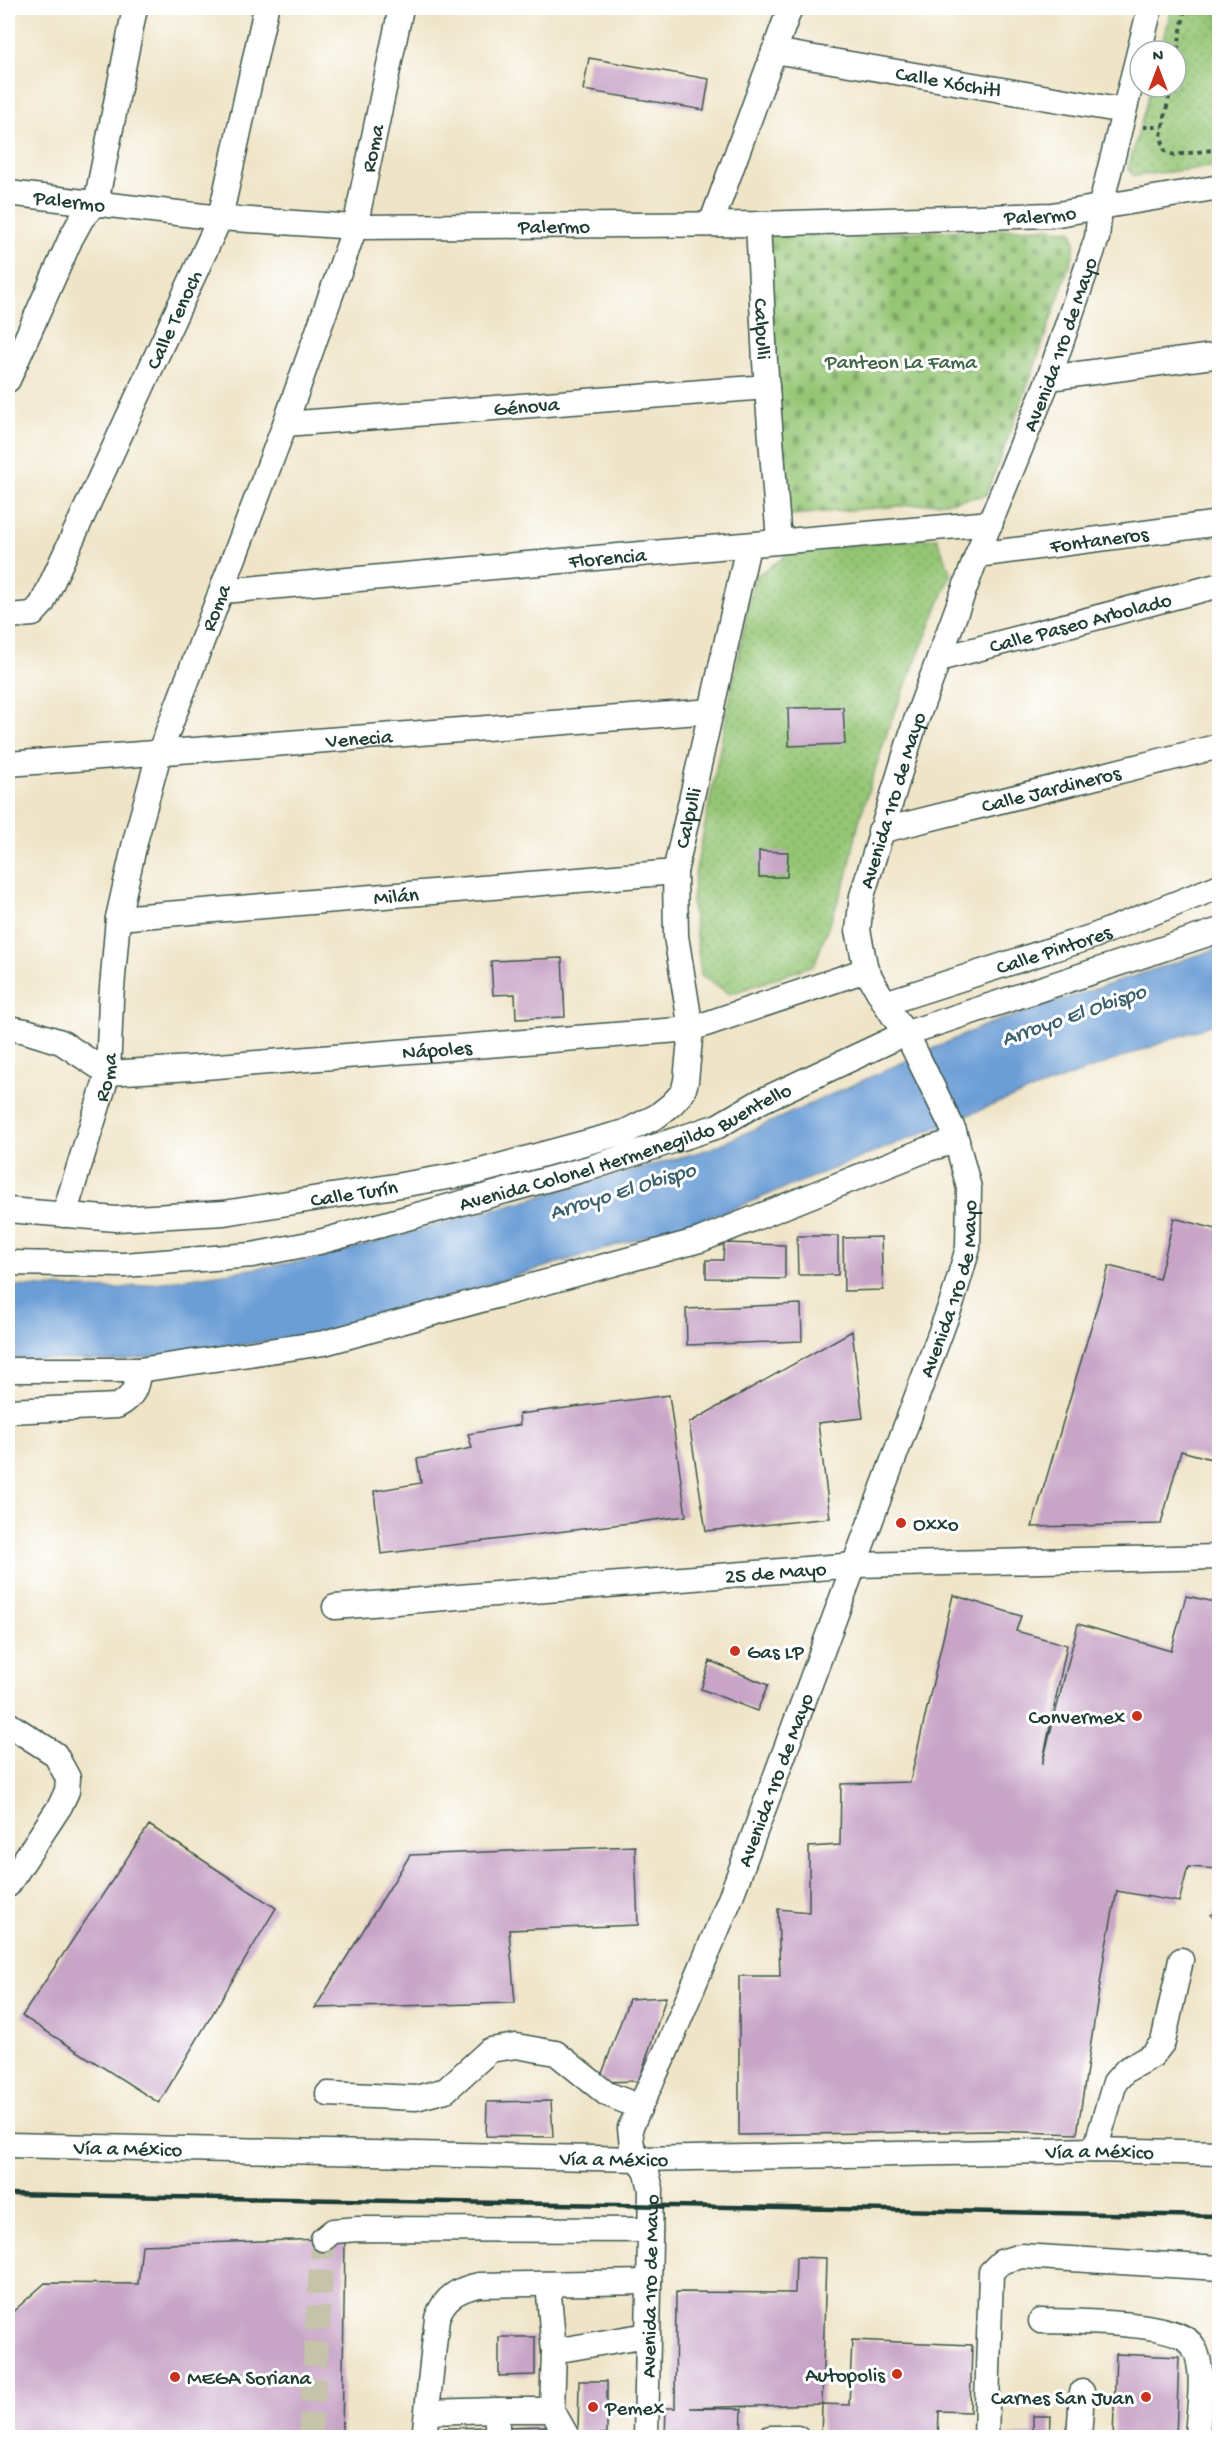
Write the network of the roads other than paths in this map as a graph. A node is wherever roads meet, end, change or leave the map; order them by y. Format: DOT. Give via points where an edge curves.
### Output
graph roads {
  1 [pos="135,8"];
  2 [pos="266,8"];
  3 [pos="401,8"];
  4 [pos="790,8"];
  5 [pos="1150,8"];
  6 [pos="774,51"];
  7 [pos="1124,111"];
  8 [pos="1220,187"];
  9 [pos="8,193"];
  10 [pos="96,203"];
  11 [pos="1100,208"];
  12 [pos="220,218"];
  13 [pos="711,224"];
  14 [pos="758,224"];
  15 [pos="355,226"];
  16 [pos="1220,355"];
  17 [pos="1049,378"];
  18 [pos="8,380"];
  19 [pos="767,387"];
  20 [pos="285,424"];
  21 [pos="991,523"];
  22 [pos="1220,523"];
  23 [pos="779,541"];
  24 [pos="748,546"];
  25 [pos="977,555"];
  26 [pos="1220,585"];
  27 [pos="223,591"];
  28 [pos="8,616"];
  29 [pos="939,659"];
  30 [pos="712,711"];
  31 [pos="1220,746"];
  32 [pos="159,754"];
  33 [pos="8,764"];
  34 [pos="880,831"];
  35 [pos="675,873"];
  36 [pos="1220,886"];
  37 [pos="118,918"];
  38 [pos="1220,930"];
  39 [pos="866,970"];
  40 [pos="885,1003"];
  41 [pos="8,1028"];
  42 [pos="691,1029"];
  43 [pos="907,1038"];
  44 [pos="108,1072"];
  45 [pos="682,1092"];
  46 [pos="955,1136"];
  47 [pos="8,1210"];
  48 [pos="64,1215"];
  49 [pos="8,1263"];
  50 [pos="8,1370"];
  51 [pos="139,1370"];
  52 [pos="8,1411"];
  53 [pos="1220,1557"];
  54 [pos="855,1565"];
  55 [pos="335,1607"];
  56 [pos="8,1724"];
  57 [pos="8,1885"];
  58 [pos="1181,1960"];
  59 [pos="328,2094"];
  60 [pos="640,2107"];
  61 [pos="8,2145"];
  62 [pos="1095,2150"];
  63 [pos="1220,2152"];
  64 [pos="639,2159"];
  65 [pos="650,2230"];
  66 [pos="323,2240"];
  67 [pos="1220,2268"];
  68 [pos="649,2282"];
  69 [pos="548,2283"];
  70 [pos="1041,2321"];
  71 [pos="647,2335"];
  72 [pos="554,2351"];
  73 [pos="1082,2392"];
  74 [pos="497,2410"];
  75 [pos="552,2410"];
  76 [pos="428,2412"];
  77 [pos="424,2438"];
  78 [pos="497,2438"];
  79 [pos="568,2438"];
  80 [pos="646,2438"];
  81 [pos="770,2438"];
  82 [pos="797,2438"];
  83 [pos="986,2438"];
  84 [pos="1079,2438"];
  85 [pos="1197,2438"];
  1 -- 10 [label="street"];
  2 -- 12 [label="street, Calle Tenoch"];
  3 -- 15 [label="street, Roma"];
  4 -- 6 [label="street"];
  5 -- 7 [label="street, Avenida 1ro de Mayo"];
  6 -- 7 [label="street, Calle Xóchitl"];
  6 -- 13 [label="street"];
  7 -- 11 [label="street, Avenida 1ro de Mayo"];
  8 -- 11 [label="street, Palermo"];
  9 -- 10 [label="street, Palermo"];
  10 -- 12 [label="street, Palermo"];
  10 -- 18 [label="street" via="71,238"];
  11 -- 14 [label="street, Palermo" via="1052,215"];
  11 -- 17 [label="street, Avenida 1ro de Mayo" via="1097,238"];
  12 -- 15 [label="street, Palermo"];
  12 -- 28 [label="street, Calle Tenoch" via="42,604 33,614"];
  13 -- 14 [label="street, Palermo"];
  13 -- 15 [label="street, Palermo"];
  14 -- 19 [label="street, Calpulli"];
  15 -- 20 [label="street, Roma"];
  16 -- 17 [label="street"];
  17 -- 21 [label="street, Avenida 1ro de Mayo"];
  19 -- 20 [label="street, Génova"];
  19 -- 23 [label="street, Calpulli"];
  20 -- 27 [label="street, Roma"];
  21 -- 23 [label="street, Florencia"];
  21 -- 25 [label="street, Avenida 1ro de Mayo"];
  22 -- 25 [label="street, Fontaneros"];
  23 -- 24 [label="street, Florencia"];
  24 -- 27 [label="street, Florencia"];
  24 -- 30 [label="street, Calpulli"];
  25 -- 29 [label="street, Avenida 1ro de Mayo"];
  26 -- 29 [label="street, Calle Paseo Arbolado"];
  27 -- 32 [label="street, Roma"];
  29 -- 34 [label="street, Avenida 1ro de Mayo"];
  30 -- 32 [label="street, Venecia"];
  30 -- 35 [label="street, Calpulli"];
  31 -- 34 [label="street, Calle Jardineros"];
  32 -- 33 [label="street, Venecia"];
  32 -- 37 [label="street, Roma"];
  34 -- 39 [label="street, Avenida 1ro de Mayo" via="858,930"];
  35 -- 37 [label="street, Milán"];
  35 -- 42 [label="street, Calpulli" via="676,936"];
  36 -- 40 [label="street, Calle Pintores" via="1094,936"];
  37 -- 44 [label="street, Roma"];
  38 -- 43 [label="street, Avenida Colonel Hermenegildo Buentello"];
  39 -- 40 [label="street, Avenida 1ro de Mayo"];
  39 -- 42 [label="street, Nápoles"];
  40 -- 43 [label="street, Avenida 1ro de Mayo"];
  41 -- 44 [label="street" via="61,1042"];
  42 -- 44 [label="street, Nápoles"];
  42 -- 45 [label="street, Calpulli"];
  43 -- 46 [label="street, Avenida 1ro de Mayo"];
  43 -- 49 [label="street, Avenida Colonel Hermenegildo Buentello" via="761,1101 718,1126 593,1167 319,1242 252,1255 187,1261"];
  44 -- 48 [label="street, Roma"];
  45 -- 48 [label="street, Calle Turín" via="657,1116 625,1132 477,1172 224,1213 116,1220"];
  46 -- 51 [label="street" via="700,1240 324,1343"];
  46 -- 54 [label="street, Avenida 1ro de Mayo" via="969,1188 968,1248"];
  47 -- 48 [label="street, Calle Turín"];
  50 -- 51 [label="street"];
  51 -- 52 [label="street" via="136,1390 117,1406"];
  53 -- 54 [label="street, 25 de Mayo"];
  54 -- 55 [label="street, 25 de Mayo"];
  54 -- 60 [label="street, Avenida 1ro de Mayo" via="730,1899"];
  56 -- 57 [label="street" via="55,1754 68,1778 60,1806"];
  58 -- 62 [label="street" via="1163,2042 1153,2055 1126,2070 1115,2082"];
  59 -- 60 [label="street" via="416,2098 446,2091 490,2050 516,2046 556,2054 607,2094"];
  60 -- 64 [label="street, Avenida 1ro de Mayo" via="630,2128 632,2146"];
  61 -- 64 [label="street, Vía a México"];
  62 -- 63 [label="street, Vía a México"];
  62 -- 64 [label="street, Vía a México"];
  64 -- 65 [label="street, Avenida 1ro de Mayo" via="651,2189"];
  65 -- 66 [label="street" via="358,2229 333,2231"];
  65 -- 68 [label="street, Avenida 1ro de Mayo"];
  67 -- 83 [label="street" via="1021,2256 1001,2262 991,2272"];
  68 -- 69 [label="street"];
  68 -- 71 [label="street, Avenida 1ro de Mayo"];
  69 -- 72 [label="street"];
  69 -- 76 [label="street" via="479,2284 447,2300 437,2318"];
  70 -- 85 [label="street" via="1149,2326 1184,2336 1193,2344 1201,2370"];
  71 -- 72 [label="street"];
  71 -- 80 [label="street, Avenida 1ro de Mayo"];
  72 -- 75 [label="street"];
  73 -- 84 [label="street"];
  74 -- 75 [label="street"];
  74 -- 76 [label="street"];
  74 -- 78 [label="street"];
  75 -- 79 [label="street"];
  76 -- 77 [label="street"];
  81 -- 82 [label="street"];
}
